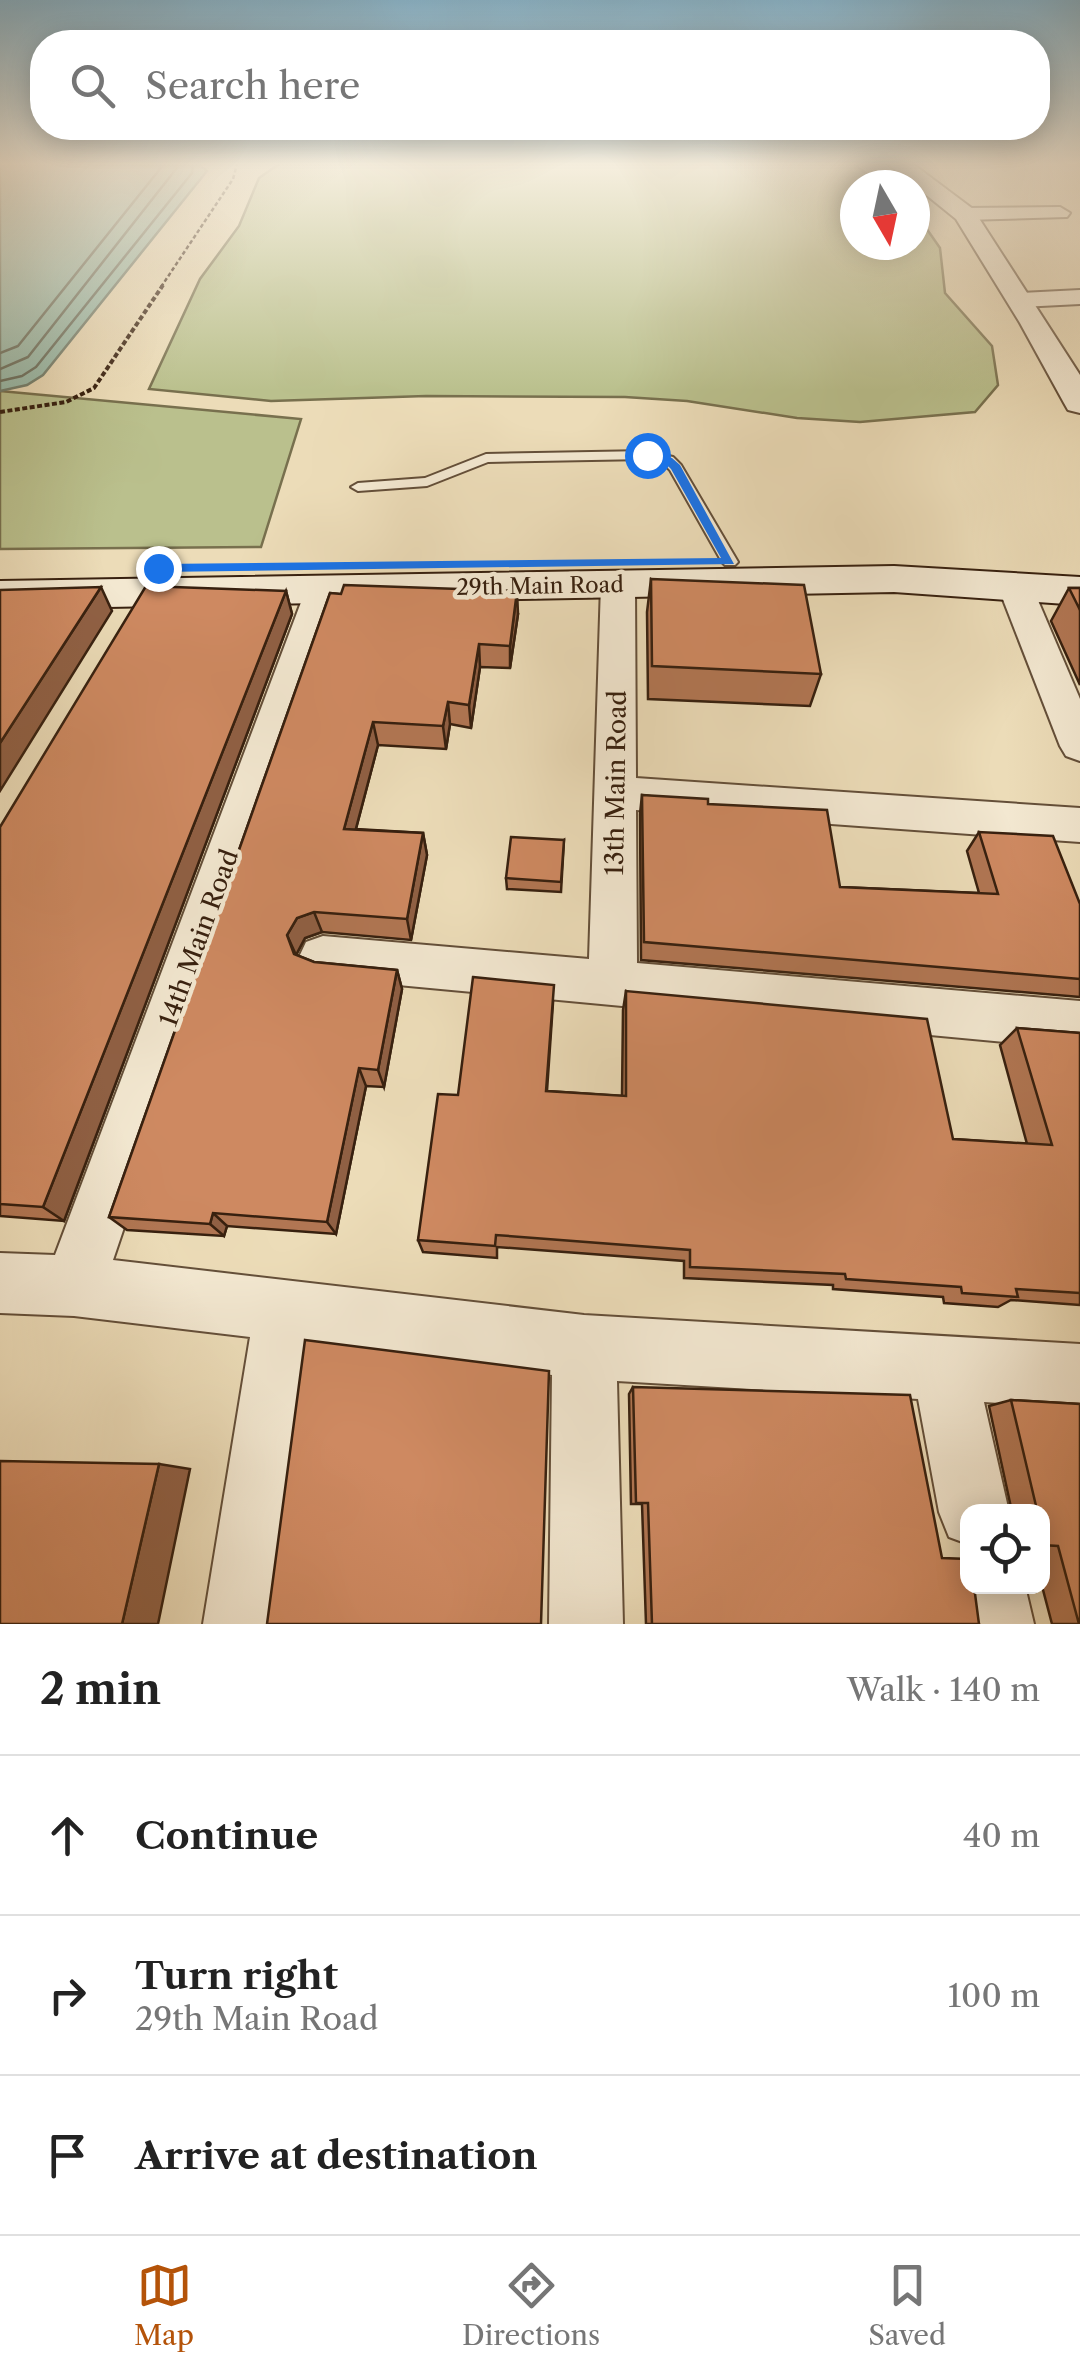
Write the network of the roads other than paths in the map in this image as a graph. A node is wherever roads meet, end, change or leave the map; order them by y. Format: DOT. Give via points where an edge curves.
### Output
graph roads {
  1 [pos="981,240"];
  2 [pos="1080,297"];
  3 [pos="1028,311"];
  4 [pos="1065,322"];
  5 [pos="1080,403"];
  6 [pos="358,487"];
  7 [pos="730,562"];
  8 [pos="0,571"];
  9 [pos="1080,573"];
  10 [pos="1014,584"];
  11 [pos="618,585"];
  12 [pos="323,589"];
  13 [pos="1080,591"];
  14 [pos="0,595"];
  15 [pos="1080,746"];
  16 [pos="616,794"];
  17 [pos="1080,825"];
  18 [pos="322,958"];
  19 [pos="613,981"];
  20 [pos="1080,1025"];
  21 [pos="0,1283"];
  22 [pos="74,1286"];
  23 [pos="285,1310"];
  24 [pos="584,1347"];
  25 [pos="944,1366"];
  26 [pos="1080,1376"];
  27 [pos="972,1504"];
  28 [pos="991,1594"];
  29 [pos="240,1624"];
  30 [pos="586,1624"];
  31 [pos="997,1624"];
  1 -- 3 [label="street"];
  2 -- 3 [label="street"];
  3 -- 4 [label="street"];
  3 -- 5 [label="street"];
  6 -- 7 [label="lane" via="426,482 486,458 647,455 676,468"];
  7 -- 8 [label="main road, 29th Main Road"];
  7 -- 9 [label="main road, 29th Main Road"];
  10 -- 11 [label="main road, 29th Main Road" via="894,579"];
  10 -- 13 [label="main road, 29th Main Road"];
  10 -- 15 [label="street"];
  11 -- 12 [label="main road, 29th Main Road"];
  11 -- 16 [label="street, 13th Main Road"];
  12 -- 14 [label="main road, 29th Main Road" via="134,609"];
  12 -- 22 [label="street, 14th Main Road"];
  16 -- 17 [label="street"];
  16 -- 19 [label="street, 13th Main Road"];
  18 -- 19 [label="street"];
  19 -- 20 [label="street"];
  21 -- 22 [label="street"];
  22 -- 23 [label="street"];
  23 -- 24 [label="street"];
  23 -- 29 [label="street"];
  24 -- 25 [label="street"];
  24 -- 30 [label="street"];
  25 -- 26 [label="street"];
  25 -- 27 [label="street"];
  28 -- 31 [label="street"];
}
